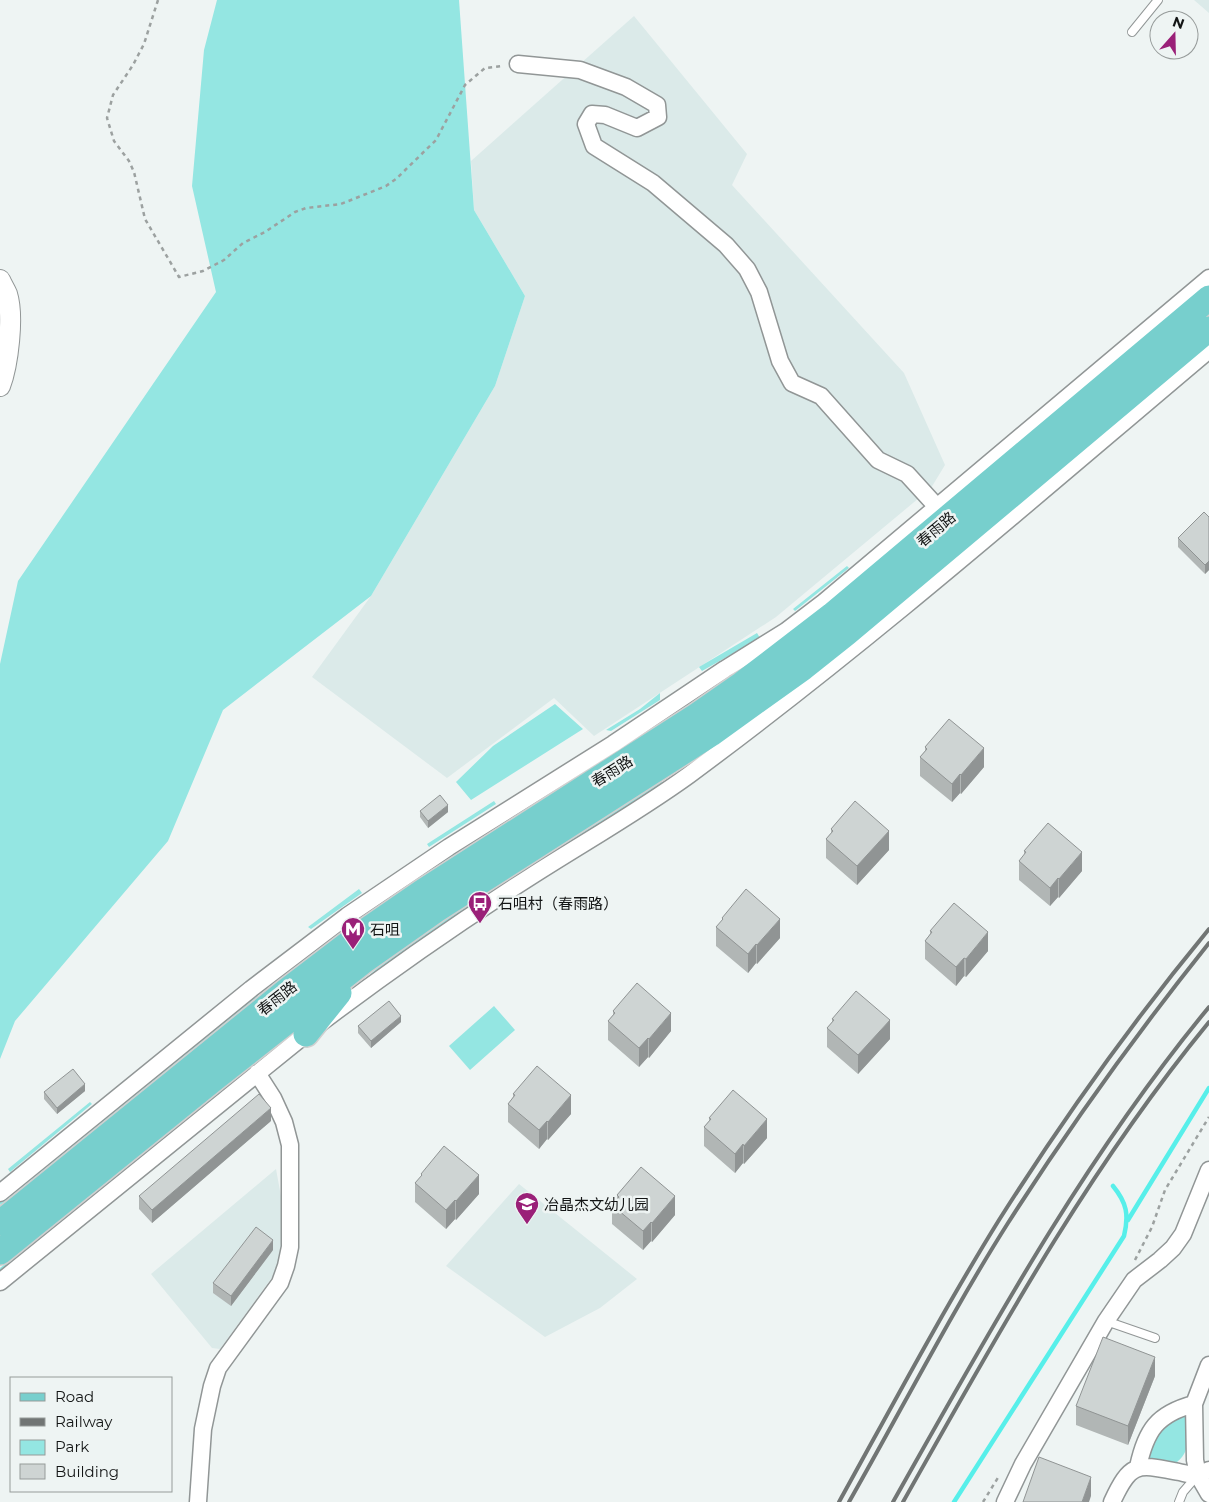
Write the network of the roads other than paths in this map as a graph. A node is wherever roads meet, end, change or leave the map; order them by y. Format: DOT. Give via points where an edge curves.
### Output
graph roads {
  1 [pos="1158,0"];
  2 [pos="1132,32"];
  3 [pos="518,64"];
  4 [pos="1209,278"];
  5 [pos="0,280"];
  6 [pos="1209,298"];
  7 [pos="1209,329"];
  8 [pos="1209,350"];
  9 [pos="0,386"];
  10 [pos="938,507"];
  11 [pos="365,960"];
  12 [pos="306,1034"];
  13 [pos="257,1073"];
  14 [pos="1209,1170"];
  15 [pos="0,1193"];
  16 [pos="0,1223"];
  17 [pos="0,1252"];
  18 [pos="0,1282"];
  19 [pos="1106,1321"];
  20 [pos="1155,1338"];
  21 [pos="1209,1365"];
  22 [pos="1194,1404"];
  23 [pos="1138,1467"];
  24 [pos="1203,1473"];
  25 [pos="1209,1494"];
  26 [pos="198,1502"];
  27 [pos="1005,1502"];
  28 [pos="1112,1502"];
  29 [pos="1180,1502"];
  1 -- 2 [label="lane"];
  3 -- 10 [label="street" via="580,70 626,87 656,105 658,117 637,128 605,115 592,114 586,124 594,146 653,183 726,245 748,269 759,292 780,361 792,383 820,396 878,460 908,474"];
  4 -- 10 [label="street"];
  5 -- 9 [label="street" via="7,295 10,329 6,371"];
  6 -- 16 [label="main road, 春雨路" via="788,650 649,748 487,850 362,934 285,992"];
  7 -- 11 [label="main road, 春雨路" via="803,668 687,750 436,910"];
  8 -- 12 [label="street" via="864,640 688,775 450,929"];
  10 -- 15 [label="street" via="786,631 347,916 251,989"];
  11 -- 12 [label="main road"];
  11 -- 17 [label="main road, 春雨路"];
  12 -- 13 [label="street"];
  13 -- 18 [label="street"];
  13 -- 26 [label="street" via="284,1122 290,1145 290,1247 280,1283 218,1368 203,1430"];
  14 -- 19 [label="street" via="1183,1234 1173,1248 1134,1280"];
  19 -- 20 [label="lane"];
  19 -- 27 [label="street" via="1023,1464"];
  21 -- 22 [label="street"];
  22 -- 23 [label="street" via="1178,1408 1149,1431"];
  22 -- 24 [label="street" via="1195,1460"];
  23 -- 24 [label="street"];
  23 -- 28 [label="street" via="1120,1484"];
  24 -- 25 [label="street"];
  24 -- 29 [label="lane" via="1186,1488"];
}
